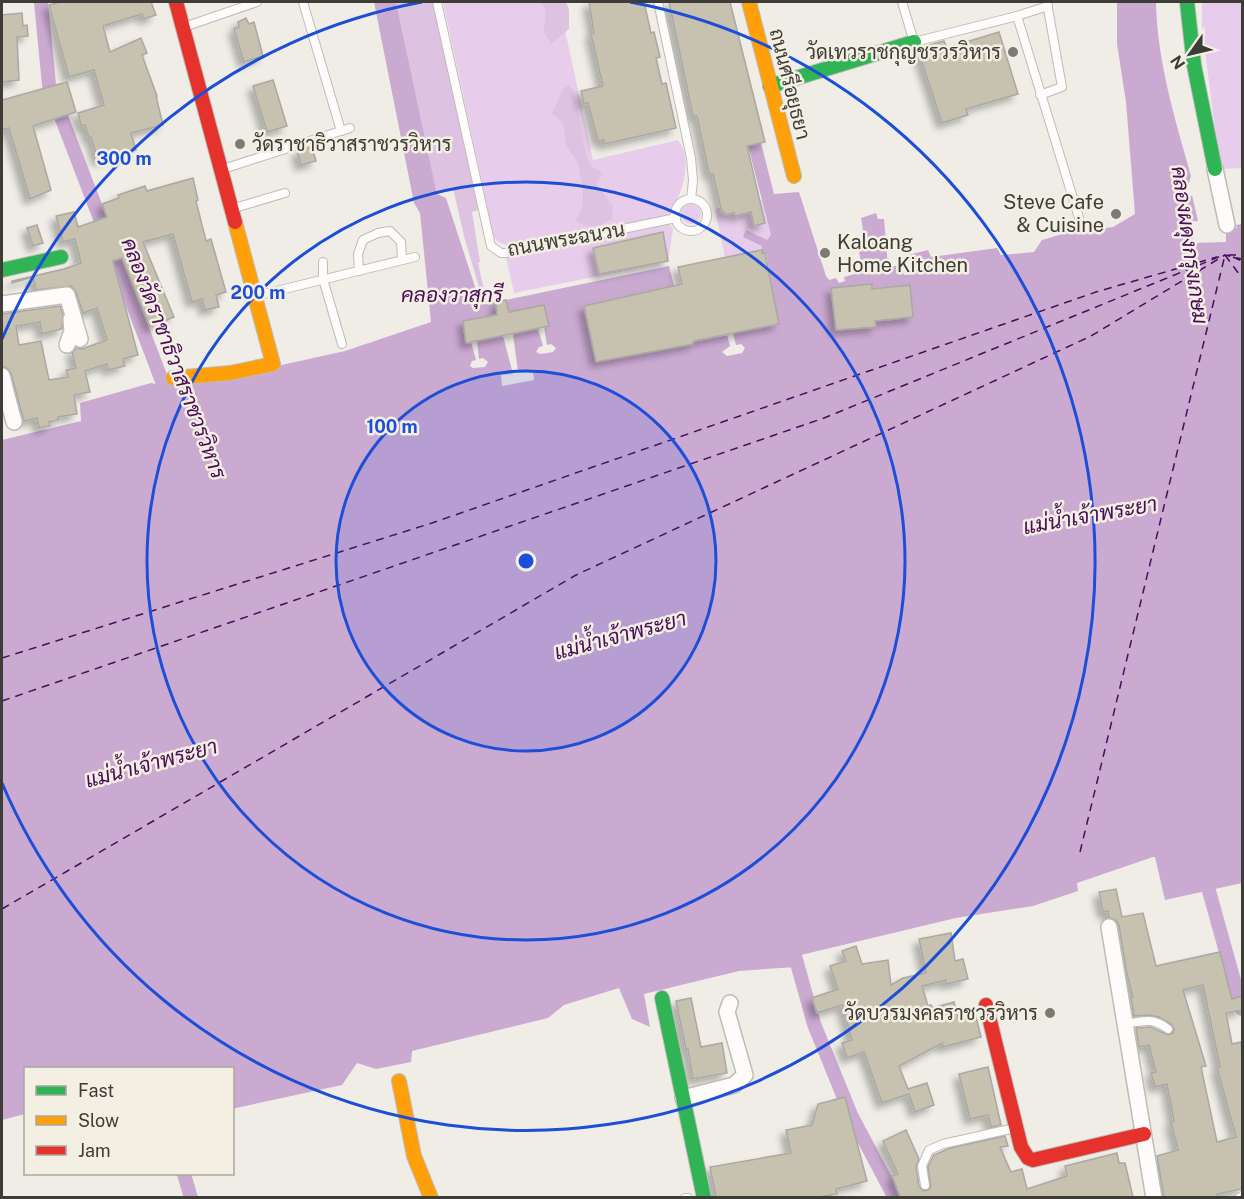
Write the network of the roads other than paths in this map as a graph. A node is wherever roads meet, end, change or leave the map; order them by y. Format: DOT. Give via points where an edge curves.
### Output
graph roads {
  1 [pos="176,2"];
  2 [pos="257,2"];
  3 [pos="303,2"];
  4 [pos="437,2"];
  5 [pos="658,2"];
  6 [pos="750,2"];
  7 [pos="902,2"];
  8 [pos="1187,2"];
  9 [pos="1047,4"];
  10 [pos="1017,16"];
  11 [pos="183,27"];
  12 [pos="914,42"];
  13 [pos="770,86"];
  14 [pos="1040,94"];
  15 [pos="350,128"];
  16 [pos="341,131"];
  17 [pos="1215,168"];
  18 [pos="220,170"];
  19 [pos="794,176"];
  20 [pos="285,193"];
  21 [pos="691,199"];
  22 [pos="231,209"];
  23 [pos="676,218"];
  24 [pos="1080,221"];
  25 [pos="1227,225"];
  26 [pos="61,256"];
  27 [pos="415,257"];
  28 [pos="402,260"];
  29 [pos="322,262"];
  30 [pos="2,270"];
  31 [pos="359,271"];
  32 [pos="323,279"];
  33 [pos="255,296"];
  34 [pos="2,304"];
  35 [pos="74,342"];
  36 [pos="342,344"];
  37 [pos="2,376"];
  38 [pos="173,378"];
  39 [pos="14,423"];
  40 [pos="1108,927"];
  41 [pos="662,999"];
  42 [pos="730,1003"];
  43 [pos="986,1005"];
  44 [pos="1125,1024"];
  45 [pos="1168,1029"];
  46 [pos="399,1081"];
  47 [pos="683,1098"];
  48 [pos="1016,1128"];
  49 [pos="1144,1134"];
  50 [pos="926,1185"];
  51 [pos="431,1197"];
  52 [pos="704,1197"];
  53 [pos="1154,1197"];
  1 -- 11 [label="street"];
  2 -- 11 [label="lane"];
  3 -- 16 [label="lane"];
  4 -- 23 [label="lane, ถนนพระฉนวน" via="491,246 506,253"];
  5 -- 21 [label="lane" via="692,158"];
  6 -- 13 [label="street, ถนนศรีอยุธยา"];
  7 -- 12 [label="lane"];
  8 -- 17 [label="street" via="1195,75"];
  9 -- 10 [label="lane"];
  9 -- 14 [label="lane" via="1062,87"];
  10 -- 12 [label="lane"];
  10 -- 14 [label="lane"];
  11 -- 18 [label="street"];
  12 -- 13 [label="street"];
  13 -- 19 [label="street, ถนนศรีอยุธยา"];
  14 -- 24 [label="lane"];
  15 -- 16 [label="lane"];
  16 -- 18 [label="lane"];
  17 -- 25 [label="street"];
  18 -- 22 [label="street"];
  20 -- 22 [label="lane"];
  21 -- 23 [label="lane" via="678,207"];
  21 -- 23 [label="lane" via="704,205 704,224 690,230"];
  22 -- 33 [label="street"];
  26 -- 30 [label="street"];
  27 -- 28 [label="lane"];
  28 -- 31 [label="lane"];
  28 -- 31 [label="lane" via="401,243 390,231 378,233 363,240 358,254"];
  29 -- 32 [label="lane"];
  31 -- 32 [label="lane"];
  32 -- 33 [label="lane"];
  32 -- 36 [label="lane"];
  33 -- 38 [label="street" via="273,364"];
  34 -- 35 [label="street" via="67,295 73,311"];
  37 -- 39 [label="street"];
  40 -- 44 [label="street"];
  41 -- 47 [label="street"];
  42 -- 47 [label="street" via="727,1012 745,1075 734,1085"];
  43 -- 48 [label="street"];
  44 -- 45 [label="lane" via="1149,1020"];
  44 -- 49 [label="street"];
  46 -- 51 [label="street" via="414,1157"];
  47 -- 52 [label="street"];
  48 -- 49 [label="street" via="1021,1147 1033,1160"];
  48 -- 50 [label="lane" via="929,1150 922,1166"];
  49 -- 53 [label="street"];
}
